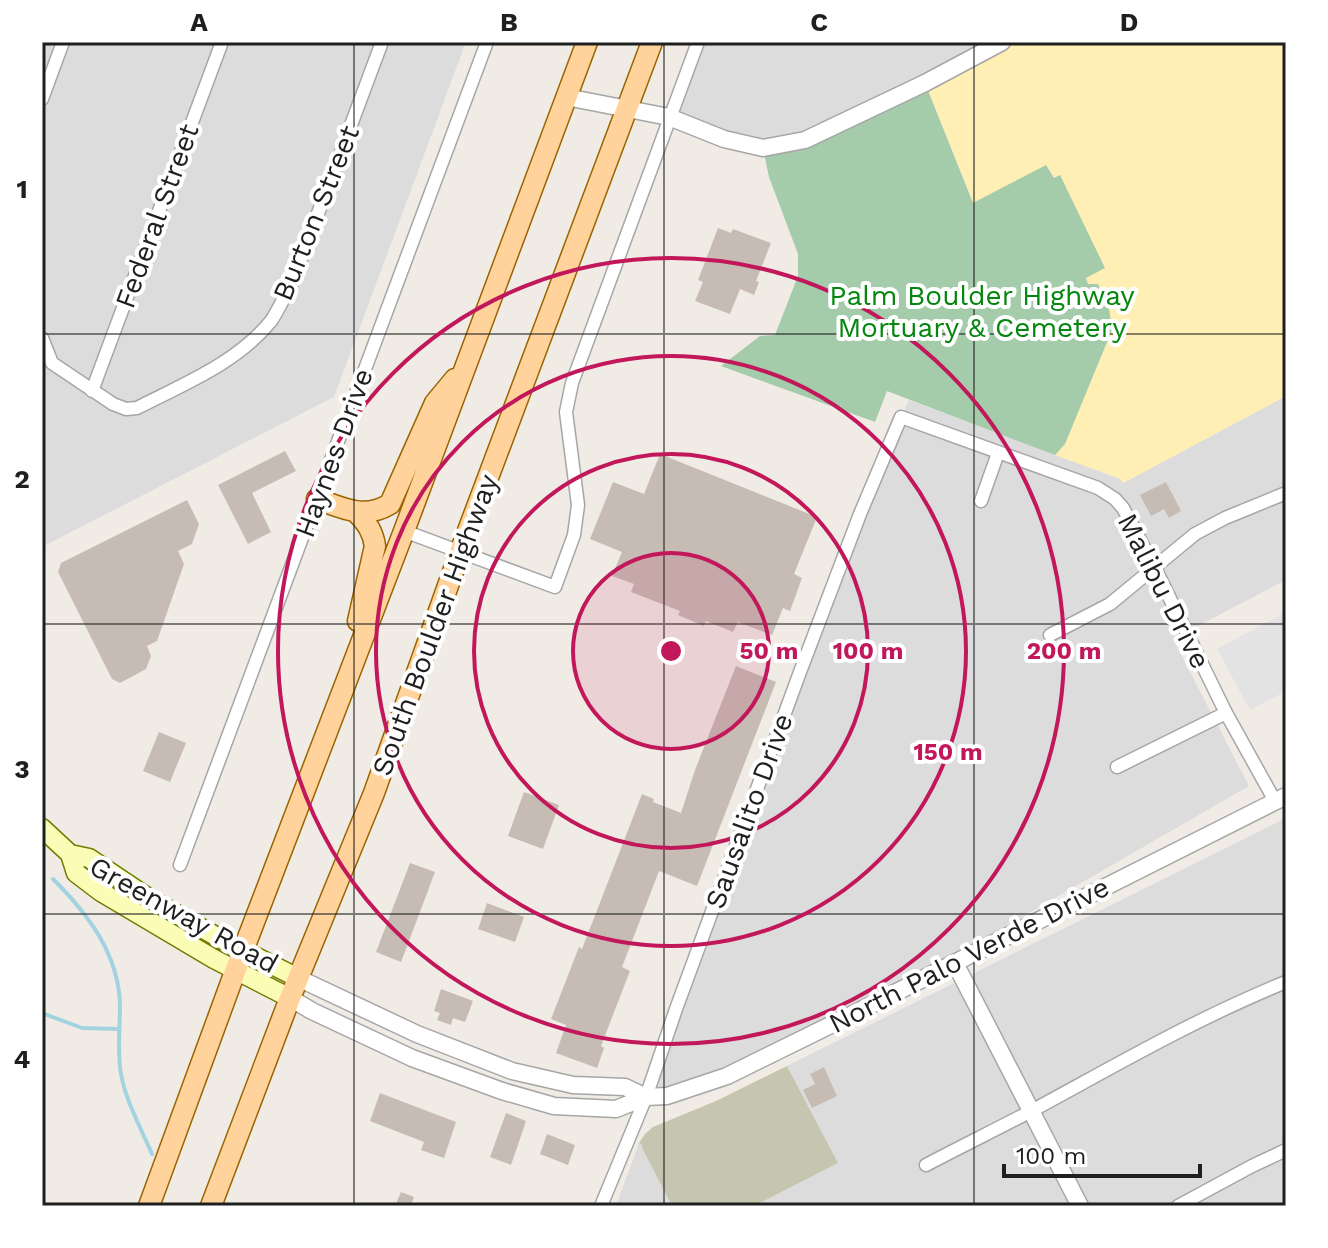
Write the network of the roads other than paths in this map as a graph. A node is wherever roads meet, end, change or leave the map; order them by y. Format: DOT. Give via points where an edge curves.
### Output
graph roads {
  1 [pos="63,42"];
  2 [pos="222,42"];
  3 [pos="382,42"];
  4 [pos="487,42"];
  5 [pos="587,42"];
  6 [pos="652,42"];
  7 [pos="698,42"];
  8 [pos="1002,42"];
  9 [pos="566,97"];
  10 [pos="42,99"];
  11 [pos="627,109"];
  12 [pos="669,117"];
  13 [pos="42,338"];
  14 [pos="465,367"];
  15 [pos="92,391"];
  16 [pos="901,417"];
  17 [pos="998,453"];
  18 [pos="1286,493"];
  19 [pos="317,499"];
  20 [pos="981,501"];
  21 [pos="357,513"];
  22 [pos="404,531"];
  23 [pos="460,552"];
  24 [pos="1155,568"];
  25 [pos="1050,635"];
  26 [pos="348,675"];
  27 [pos="1226,713"];
  28 [pos="1117,767"];
  29 [pos="1280,798"];
  30 [pos="42,828"];
  31 [pos="180,865"];
  32 [pos="240,960"];
  33 [pos="955,963"];
  34 [pos="298,978"];
  35 [pos="1286,982"];
  36 [pos="290,998"];
  37 [pos="512,1071"];
  38 [pos="502,1091"];
  39 [pos="646,1097"];
  40 [pos="1031,1111"];
  41 [pos="1286,1150"];
  42 [pos="926,1165"];
  43 [pos="149,1206"];
  44 [pos="211,1206"];
  45 [pos="601,1206"];
  46 [pos="1080,1206"];
  47 [pos="1178,1206"];
  1 -- 10 [label="street"];
  2 -- 15 [label="street, Federal Street"];
  3 -- 15 [label="street, Burton Street" via="292,283 273,318 218,367 137,408 126,409"];
  4 -- 19 [label="street, Haynes Drive"];
  5 -- 9 [label="main road"];
  6 -- 11 [label="main road, South Boulder Highway"];
  7 -- 12 [label="street"];
  8 -- 12 [label="street" via="805,140 763,148"];
  9 -- 11 [label="street"];
  9 -- 14 [label="main road"];
  11 -- 12 [label="street"];
  11 -- 23 [label="main road, South Boulder Highway"];
  12 -- 23 [label="street" via="572,383 566,412 578,505 574,535 555,587"];
  13 -- 15 [label="street, Burton Street" via="52,363"];
  14 -- 21 [label="main road" via="435,403 390,504"];
  14 -- 22 [label="main road"];
  16 -- 17 [label="street, Malibu Drive"];
  16 -- 39 [label="street, Sausalito Drive" via="800,672"];
  17 -- 20 [label="street"];
  17 -- 24 [label="street, Malibu Drive" via="1098,488 1115,499"];
  18 -- 24 [label="street" via="1195,534"];
  19 -- 21 [label="main road"];
  19 -- 31 [label="street, Haynes Drive"];
  21 -- 26 [label="main road" via="375,546"];
  22 -- 23 [label="street"];
  22 -- 26 [label="main road"];
  23 -- 34 [label="main road, South Boulder Highway" via="374,793"];
  24 -- 25 [label="street" via="1110,604"];
  24 -- 27 [label="street, Malibu Drive"];
  26 -- 32 [label="main road"];
  27 -- 28 [label="street"];
  27 -- 29 [label="street, Malibu Drive"];
  29 -- 33 [label="street, North Palo Verde Drive"];
  30 -- 32 [label="main road, Greenway Road" via="70,854 89,858"];
  32 -- 34 [label="main road, Greenway Road"];
  32 -- 36 [label="main road, Greenway Road"];
  32 -- 43 [label="main road"];
  33 -- 39 [label="street, North Palo Verde Drive" via="727,1076 667,1096"];
  33 -- 40 [label="street"];
  34 -- 36 [label="main road, South Boulder Highway"];
  34 -- 37 [label="street"];
  35 -- 40 [label="street" via="1182,1028"];
  36 -- 38 [label="street, North Palo Verde Drive" via="412,1058"];
  36 -- 44 [label="main road, South Boulder Highway"];
  37 -- 38 [label="street"];
  37 -- 39 [label="street" via="573,1085 625,1087"];
  38 -- 39 [label="street, North Palo Verde Drive" via="554,1106 616,1109"];
  39 -- 45 [label="street, Sausalito Drive"];
  40 -- 42 [label="street"];
  40 -- 46 [label="street"];
  41 -- 47 [label="street"];
}
